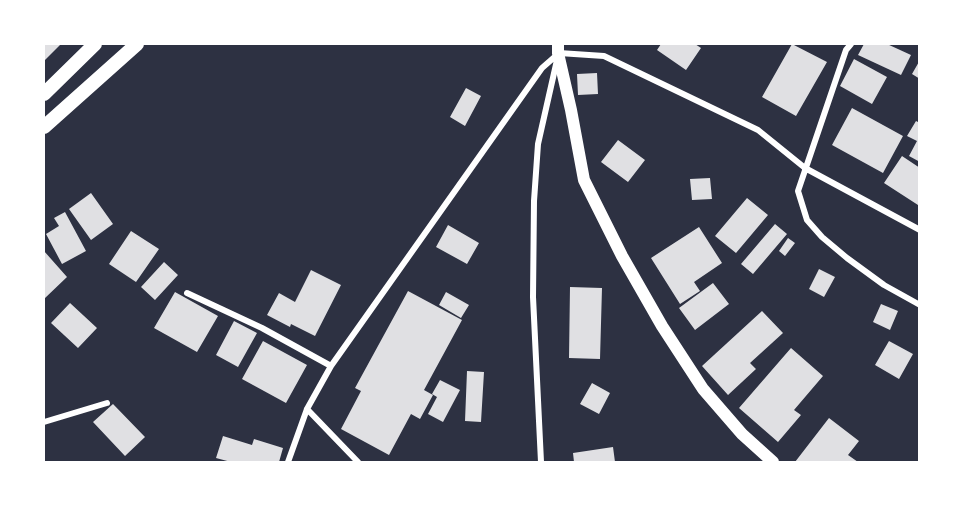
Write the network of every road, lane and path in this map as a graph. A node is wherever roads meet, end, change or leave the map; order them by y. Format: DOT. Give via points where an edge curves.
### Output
graph roads {
  1 [pos="95,44"];
  2 [pos="137,44"];
  3 [pos="851,44"];
  4 [pos="558,48"];
  5 [pos="44,94"];
  6 [pos="44,127"];
  7 [pos="805,168"];
  8 [pos="920,230"];
  9 [pos="187,293"];
  10 [pos="920,305"];
  11 [pos="331,366"];
  12 [pos="107,403"];
  13 [pos="307,409"];
  14 [pos="44,422"];
  15 [pos="288,462"];
  16 [pos="358,462"];
  17 [pos="542,462"];
  18 [pos="773,462"];
  1 -- 5 [label="main road"];
  2 -- 6 [label="main road"];
  3 -- 7 [label="street"];
  4 -- 7 [label="street" via="604,56 758,130"];
  4 -- 11 [label="street"];
  4 -- 17 [label="street" via="538,144 534,201 533,297"];
  4 -- 18 [label="main road" via="584,180 622,255 703,389"];
  7 -- 8 [label="street"];
  7 -- 10 [label="street" via="798,190 807,220 847,258"];
  9 -- 11 [label="street"];
  11 -- 13 [label="street"];
  12 -- 14 [label="street"];
  13 -- 15 [label="street"];
  13 -- 16 [label="street"];
}
